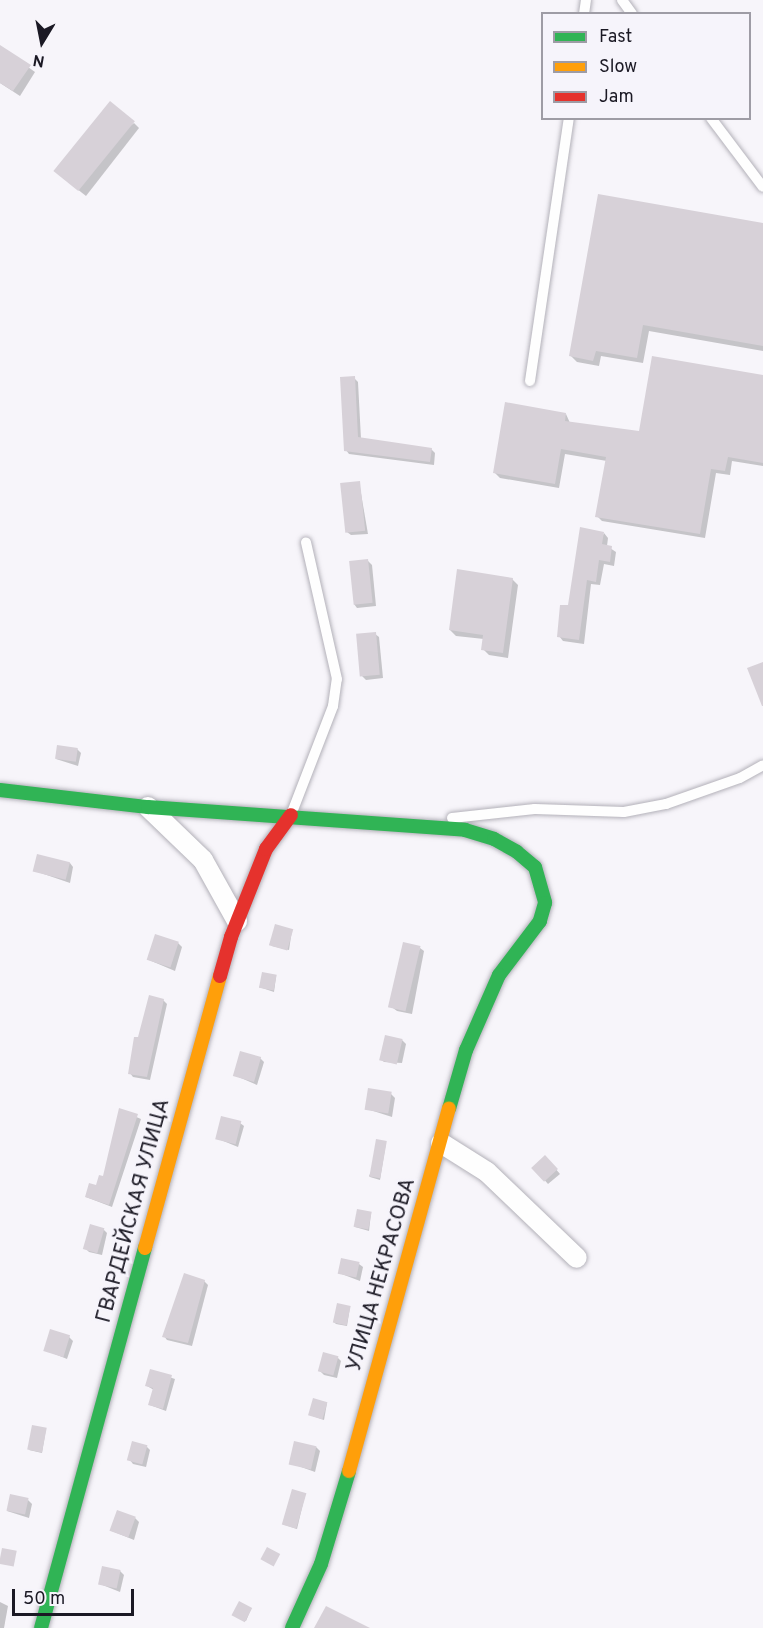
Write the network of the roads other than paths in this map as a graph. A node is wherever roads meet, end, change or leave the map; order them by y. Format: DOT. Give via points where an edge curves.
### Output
graph roads {
  1 [pos="569,120"];
  2 [pos="712,120"];
  3 [pos="763,188"];
  4 [pos="530,381"];
  5 [pos="306,542"];
  6 [pos="763,765"];
  7 [pos="0,789"];
  8 [pos="148,807"];
  9 [pos="291,815"];
  10 [pos="422,825"];
  11 [pos="237,921"];
  12 [pos="441,1143"];
  13 [pos="577,1257"];
  14 [pos="41,1628"];
  15 [pos="292,1628"];
  1 -- 4 [label="lane"];
  2 -- 3 [label="lane"];
  5 -- 9 [label="lane" via="337,679 333,706"];
  6 -- 10 [label="lane" via="740,778 645,808 586,812 535,809 471,814"];
  7 -- 8 [label="street, УЛИЦА НЕКРАСОВА"];
  8 -- 9 [label="street, УЛИЦА НЕКРАСОВА"];
  8 -- 11 [label="street" via="203,860"];
  9 -- 10 [label="street, УЛИЦА НЕКРАСОВА"];
  9 -- 11 [label="street, ГВАРДЕЙСКАЯ УЛИЦА" via="266,849"];
  10 -- 12 [label="street, УЛИЦА НЕКРАСОВА" via="494,839 535,867 545,903 540,921 499,975 478,1021"];
  11 -- 14 [label="street, ГВАРДЕЙСКАЯ УЛИЦА"];
  12 -- 13 [label="street" via="488,1172"];
  12 -- 15 [label="street, УЛИЦА НЕКРАСОВА" via="324,1554"];
}
